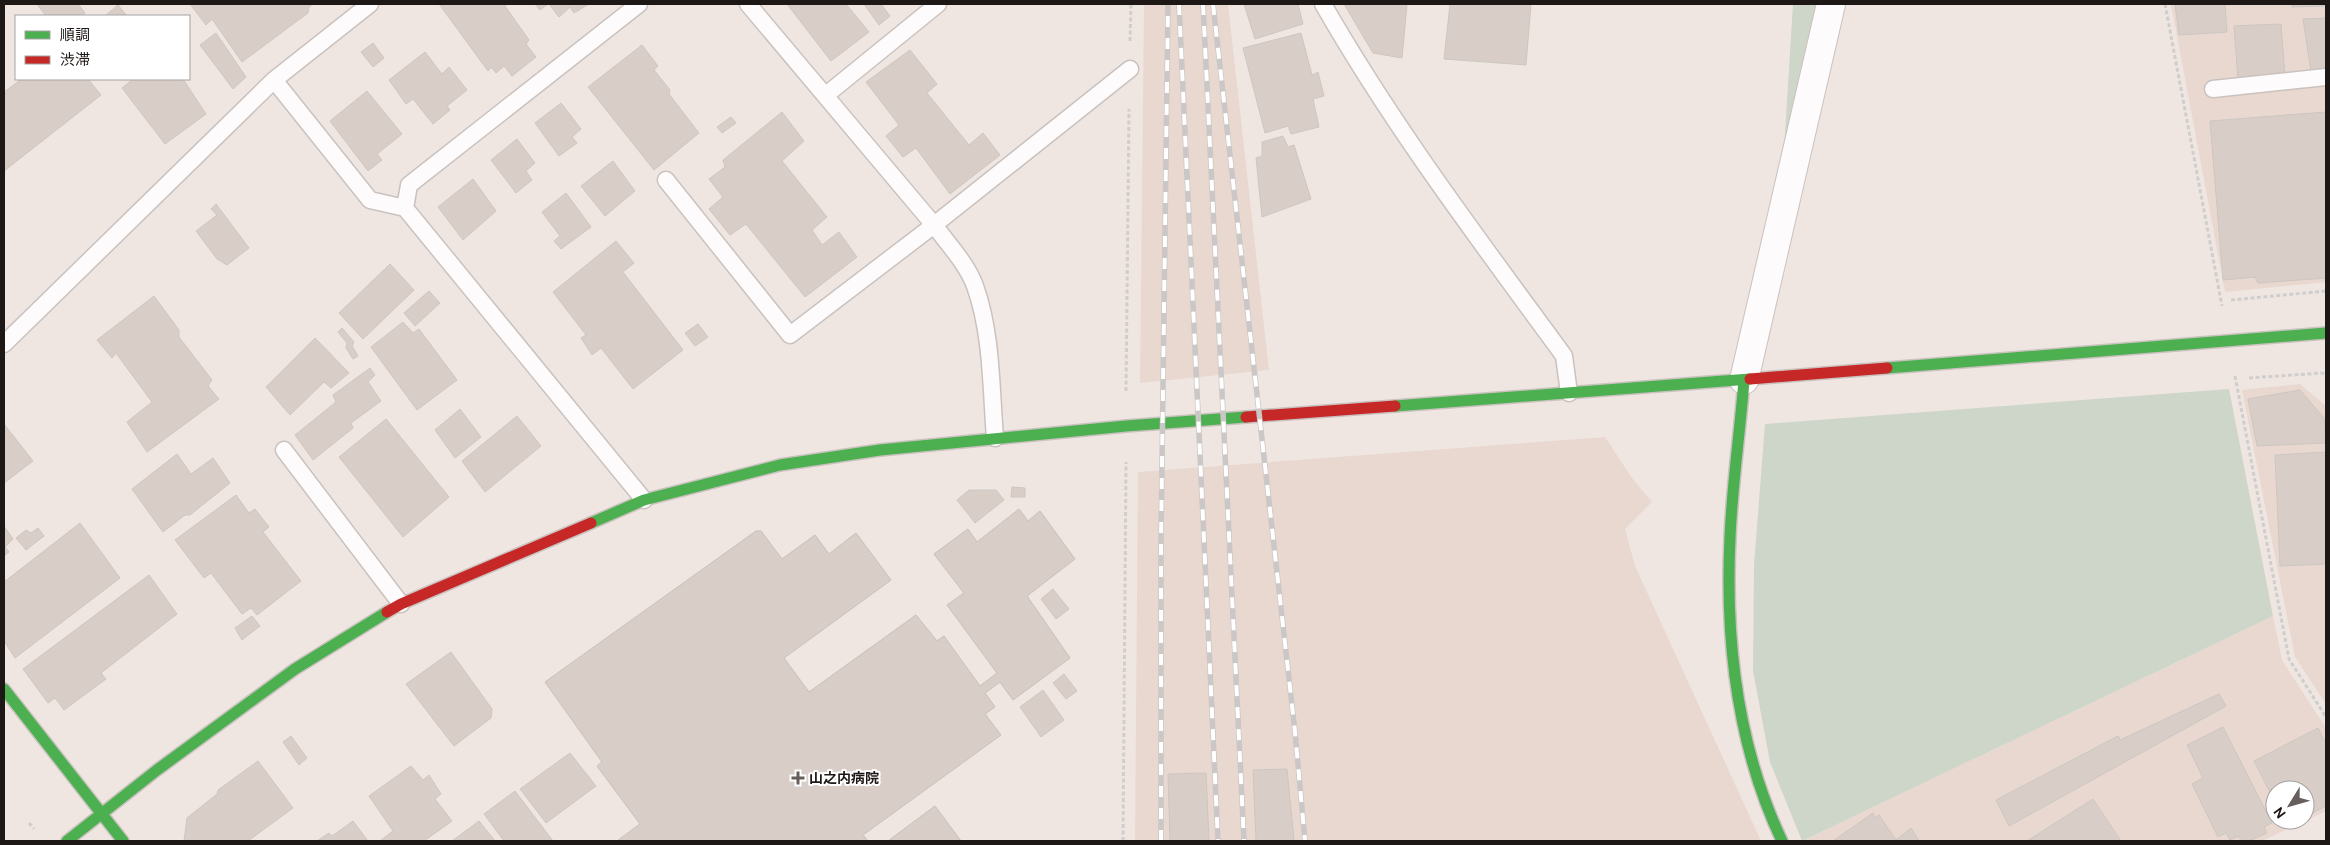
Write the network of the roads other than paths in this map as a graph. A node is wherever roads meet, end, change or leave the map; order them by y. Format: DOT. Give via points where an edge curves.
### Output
graph roads {
  1 [pos="370,4"];
  2 [pos="639,4"];
  3 [pos="748,4"];
  4 [pos="938,4"];
  5 [pos="1323,4"];
  6 [pos="1832,4"];
  7 [pos="1130,69"];
  8 [pos="2326,77"];
  9 [pos="274,80"];
  10 [pos="2213,88"];
  11 [pos="826,95"];
  12 [pos="666,180"];
  13 [pos="405,208"];
  14 [pos="934,225"];
  15 [pos="2326,332"];
  16 [pos="4,344"];
  17 [pos="1744,380"];
  18 [pos="1569,393"];
  19 [pos="995,438"];
  20 [pos="284,450"];
  21 [pos="644,500"];
  22 [pos="401,604"];
  23 [pos="4,689"];
  24 [pos="101,813"];
  25 [pos="67,841"];
  26 [pos="123,841"];
  27 [pos="1782,841"];
  1 -- 9 [label="lane"];
  2 -- 13 [label="lane" via="409,184"];
  3 -- 11 [label="lane"];
  4 -- 11 [label="lane"];
  5 -- 18 [label="lane" via="1426,168 1564,356"];
  6 -- 17 [label="street"];
  7 -- 14 [label="lane"];
  8 -- 10 [label="lane"];
  9 -- 13 [label="lane" via="370,200"];
  9 -- 16 [label="lane"];
  11 -- 14 [label="lane"];
  12 -- 14 [label="lane" via="790,335"];
  13 -- 21 [label="lane"];
  14 -- 19 [label="lane" via="974,284 984,323"];
  15 -- 17 [label="street"];
  17 -- 18 [label="street"];
  17 -- 27 [label="street" via="1729,560 1729,619 1735,683 1746,738 1763,801"];
  18 -- 19 [label="street"];
  19 -- 21 [label="street" via="780,465"];
  20 -- 22 [label="lane"];
  21 -- 22 [label="street"];
  22 -- 24 [label="street" via="295,669"];
  23 -- 24 [label="street"];
  24 -- 25 [label="street"];
  24 -- 26 [label="street"];
}
